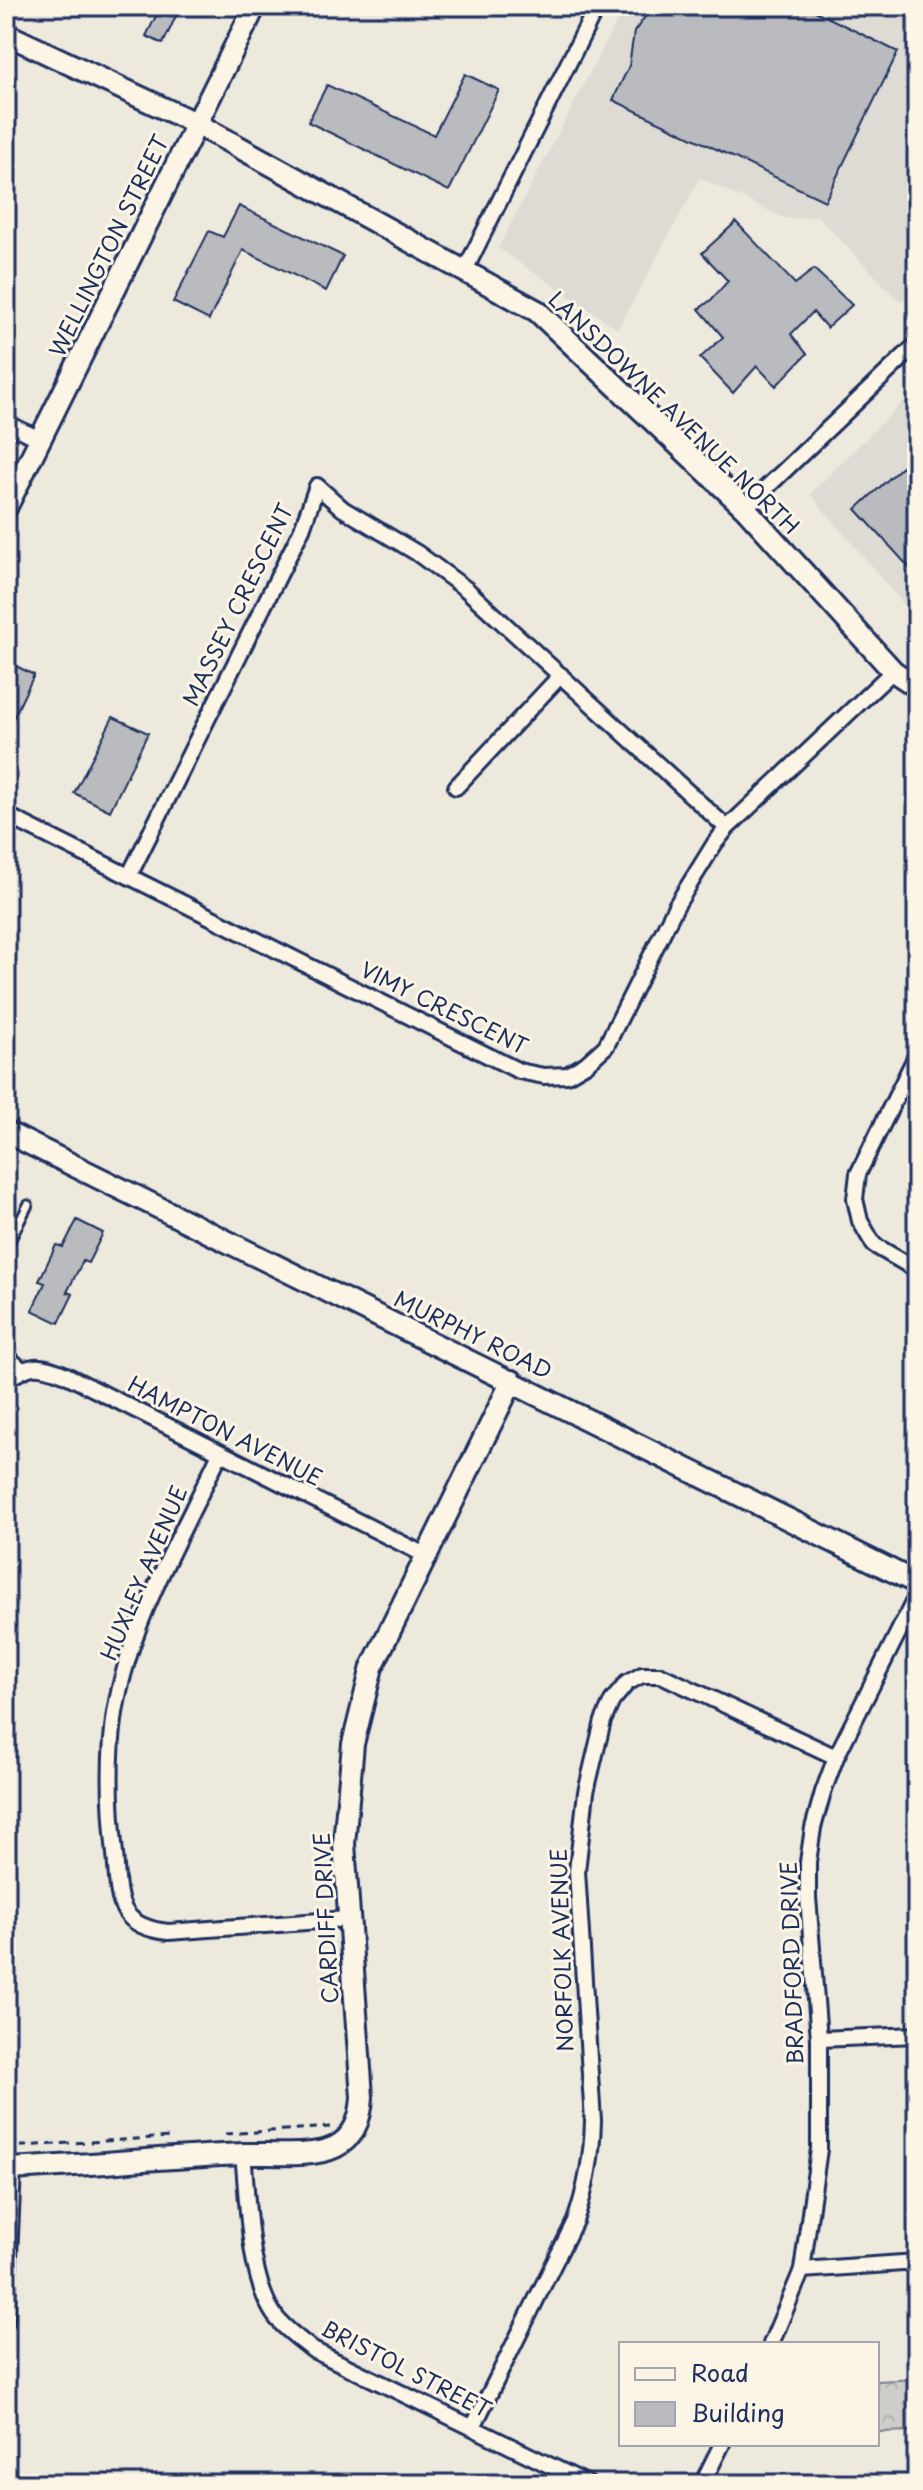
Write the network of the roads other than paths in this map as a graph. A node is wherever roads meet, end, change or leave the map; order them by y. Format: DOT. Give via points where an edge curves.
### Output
graph roads {
  1 [pos="255,6"];
  2 [pos="597,6"];
  3 [pos="6,34"];
  4 [pos="197,124"];
  5 [pos="465,270"];
  6 [pos="917,344"];
  7 [pos="6,423"];
  8 [pos="40,439"];
  9 [pos="6,508"];
  10 [pos="745,508"];
  11 [pos="893,671"];
  12 [pos="561,675"];
  13 [pos="917,687"];
  14 [pos="456,787"];
  15 [pos="6,815"];
  16 [pos="727,828"];
  17 [pos="129,876"];
  18 [pos="917,1054"];
  19 [pos="6,1132"];
  20 [pos="28,1205"];
  21 [pos="6,1249"];
  22 [pos="917,1270"];
  23 [pos="6,1351"];
  24 [pos="25,1368"];
  25 [pos="6,1380"];
  26 [pos="512,1381"];
  27 [pos="220,1453"];
  28 [pos="425,1555"];
  29 [pos="917,1583"];
  30 [pos="917,1595"];
  31 [pos="836,1757"];
  32 [pos="347,1919"];
  33 [pos="917,2035"];
  34 [pos="819,2039"];
  35 [pos="243,2154"];
  36 [pos="10,2169"];
  37 [pos="917,2262"];
  38 [pos="802,2270"];
  39 [pos="6,2322"];
  40 [pos="772,2342"];
  41 [pos="473,2427"];
  42 [pos="721,2446"];
  43 [pos="588,2484"];
  44 [pos="702,2484"];
  1 -- 4 [label="street, WELLINGTON STREET"];
  2 -- 5 [label="street"];
  3 -- 4 [label="street, LANSDOWNE AVENUE NORTH"];
  4 -- 5 [label="street, LANSDOWNE AVENUE NORTH"];
  4 -- 8 [label="street, WELLINGTON STREET"];
  5 -- 10 [label="street, LANSDOWNE AVENUE NORTH" via="537,311"];
  6 -- 10 [label="street"];
  7 -- 8 [label="street"];
  8 -- 9 [label="street, WELLINGTON STREET"];
  10 -- 11 [label="street, LANSDOWNE AVENUE NORTH"];
  11 -- 13 [label="street, LANSDOWNE AVENUE NORTH"];
  11 -- 16 [label="street, VIMY CRESCENT"];
  12 -- 14 [label="street"];
  12 -- 16 [label="street, MASSEY CRESCENT"];
  12 -- 17 [label="street, MASSEY CRESCENT" via="466,589 343,509 317,486 302,529"];
  15 -- 17 [label="street, VIMY CRESCENT"];
  16 -- 17 [label="street, VIMY CRESCENT" via="676,906 606,1046 567,1075 519,1071"];
  18 -- 22 [label="street" via="858,1174 855,1199 874,1245"];
  19 -- 26 [label="street, MURPHY ROAD"];
  20 -- 21 [label="lane"];
  23 -- 24 [label="lane"];
  24 -- 25 [label="street"];
  24 -- 27 [label="street, HAMPTON AVENUE" via="42,1365 64,1374"];
  26 -- 28 [label="street, CARDIFF DRIVE"];
  26 -- 29 [label="street, MURPHY ROAD"];
  27 -- 28 [label="street, HAMPTON AVENUE"];
  27 -- 32 [label="street, HUXLEY AVENUE" via="145,1613 120,1691 111,1747 111,1820 123,1911 134,1923 168,1932"];
  28 -- 32 [label="street, CARDIFF DRIVE" via="372,1667 353,1744 344,1844"];
  30 -- 31 [label="street, BRADFORD DRIVE"];
  31 -- 34 [label="street, BRADFORD DRIVE" via="808,1862"];
  31 -- 41 [label="street, NORFOLK AVENUE" via="661,1675 642,1675 612,1701 590,1769 577,1871 593,2121 587,2189"];
  32 -- 35 [label="street, CARDIFF DRIVE" via="361,2116 335,2147"];
  33 -- 34 [label="street"];
  34 -- 38 [label="street, BRADFORD DRIVE" via="819,2149"];
  35 -- 36 [label="street, CARDIFF DRIVE"];
  35 -- 41 [label="street, BRISTOL STREET" via="254,2259 278,2321 313,2350"];
  36 -- 39 [label="street"];
  37 -- 38 [label="street"];
  38 -- 40 [label="street, BRADFORD DRIVE"];
  41 -- 43 [label="street, BRISTOL STREET"];
  42 -- 44 [label="street"];
}
